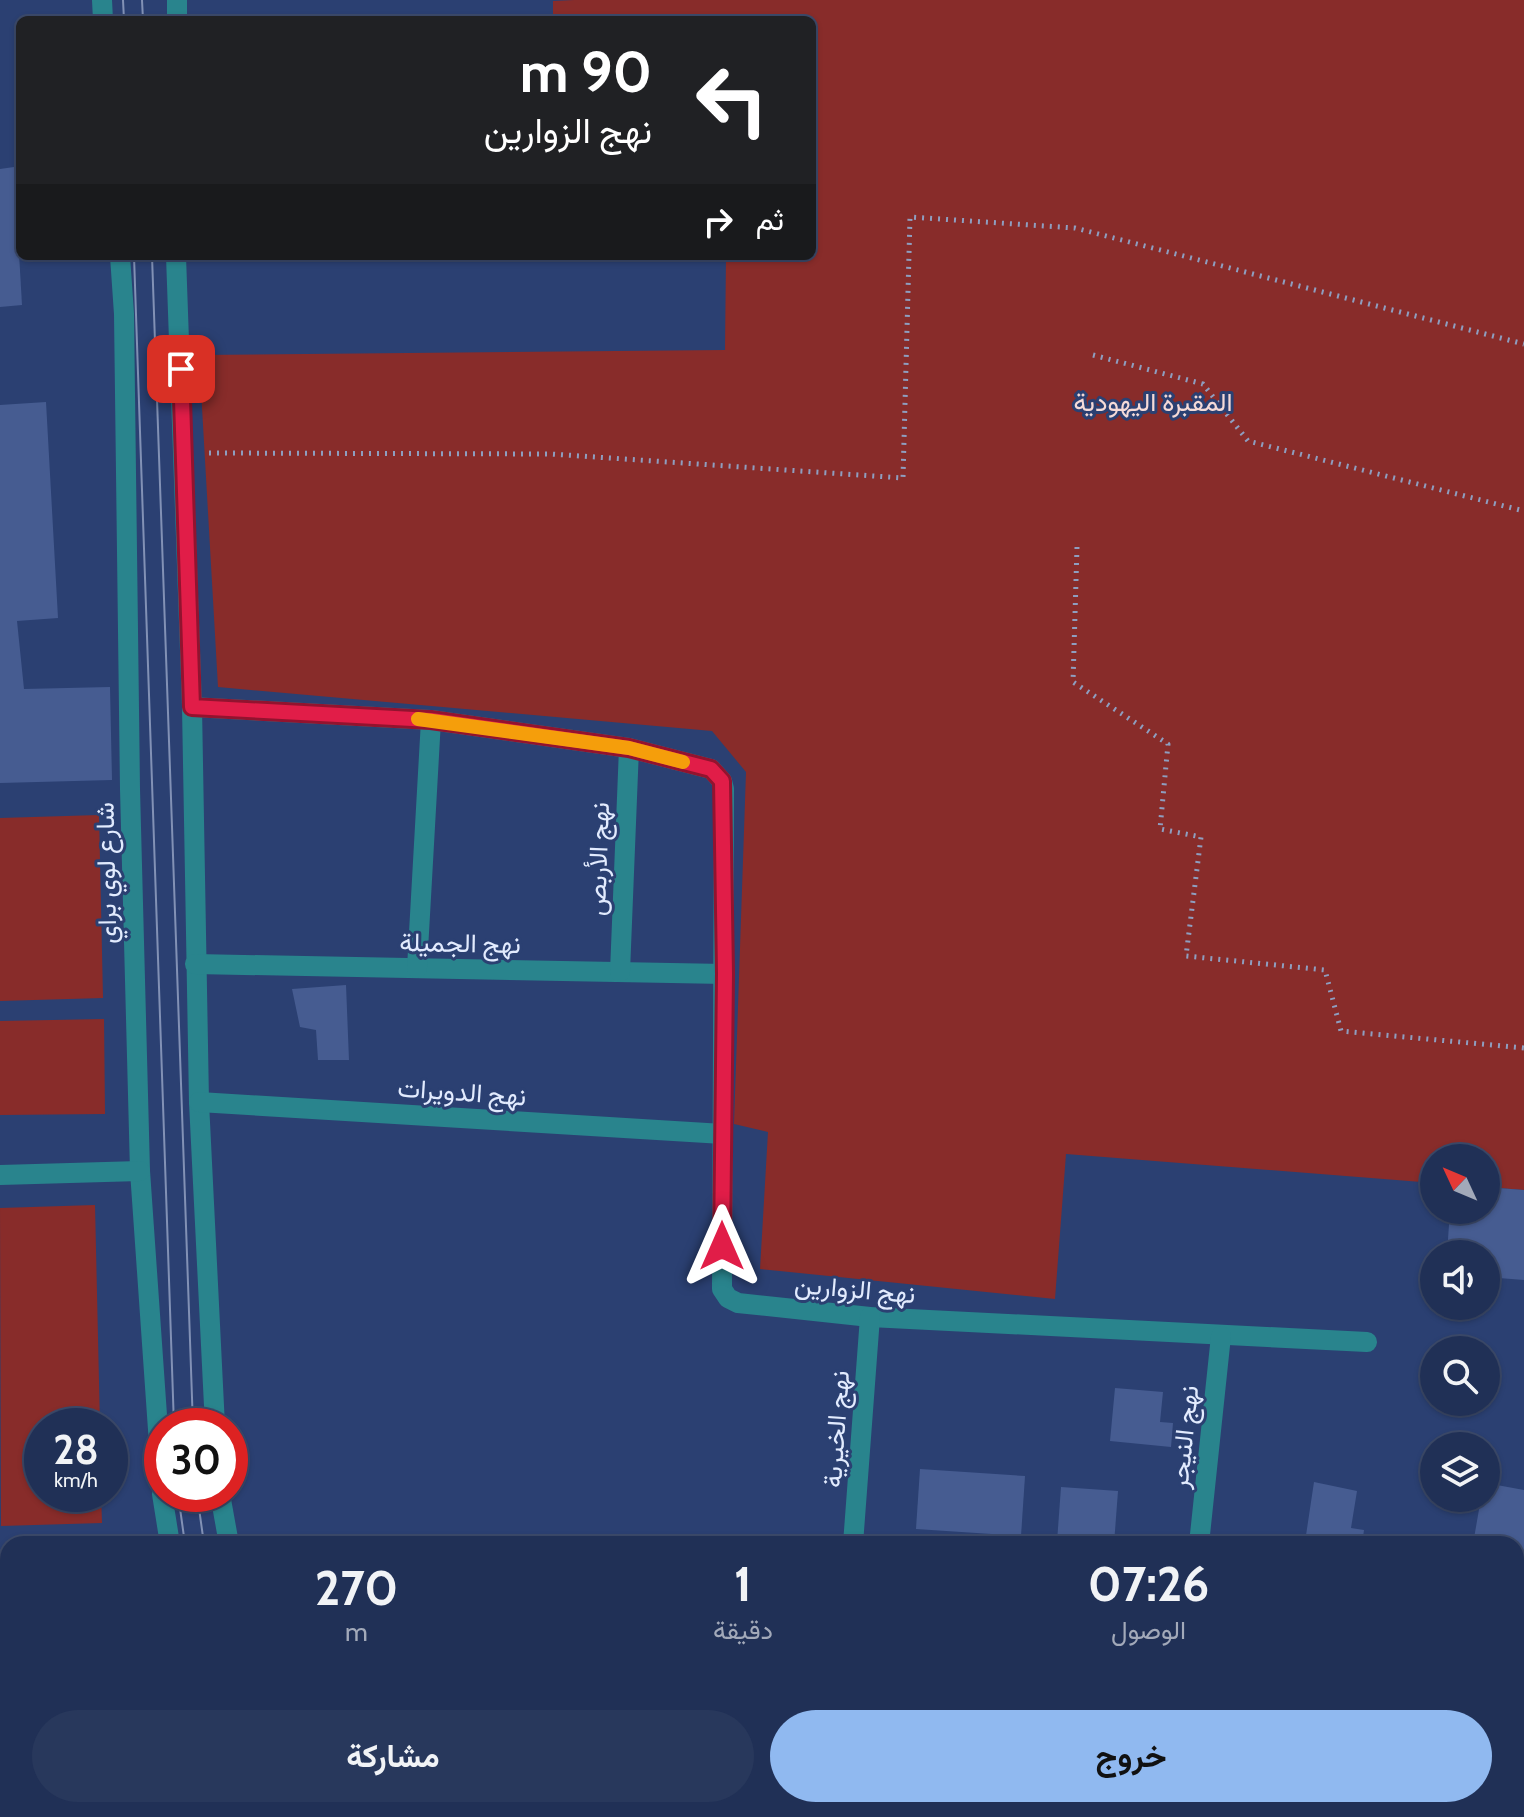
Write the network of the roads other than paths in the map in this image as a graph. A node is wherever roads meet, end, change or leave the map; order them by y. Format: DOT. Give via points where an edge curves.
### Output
graph roads {
  1 [pos="120,260"];
  2 [pos="176,260"];
  3 [pos="192,707"];
  4 [pos="431,720"];
  5 [pos="629,748"];
  6 [pos="195,964"];
  7 [pos="417,968"];
  8 [pos="620,972"];
  9 [pos="725,974"];
  10 [pos="199,1102"];
  11 [pos="723,1134"];
  12 [pos="140,1171"];
  13 [pos="0,1175"];
  14 [pos="870,1317"];
  15 [pos="1221,1336"];
  16 [pos="1367,1342"];
  17 [pos="156,1408"];
  18 [pos="214,1408"];
  19 [pos="165,1512"];
  20 [pos="223,1512"];
  21 [pos="169,1536"];
  22 [pos="228,1536"];
  23 [pos="854,1536"];
  24 [pos="1200,1536"];
  1 -- 12 [label="street, شارع لوي براي"];
  2 -- 3 [label="street"];
  3 -- 4 [label="street, نهج الزوارين"];
  3 -- 6 [label="street"];
  4 -- 5 [label="street, نهج الزوارين"];
  4 -- 7 [label="street"];
  5 -- 8 [label="street, نهج الأربص"];
  5 -- 9 [label="street, نهج الزوارين" via="711,769 722,781"];
  6 -- 7 [label="street, نهج الجميلة"];
  6 -- 10 [label="street"];
  7 -- 8 [label="street, نهج الجميلة"];
  8 -- 9 [label="street, نهج الجميلة"];
  9 -- 11 [label="street, نهج الزوارين"];
  10 -- 11 [label="street, نهج الدويرات"];
  10 -- 18 [label="street"];
  11 -- 14 [label="street, نهج الزوارين" via="722,1289 728,1298 751,1306"];
  12 -- 13 [label="street"];
  12 -- 17 [label="street, شارع لوي براي"];
  14 -- 15 [label="street, نهج الزوارين"];
  14 -- 23 [label="street, نهج الخيرية"];
  15 -- 16 [label="street, نهج الزوارين"];
  15 -- 24 [label="street, نهج النيجر"];
  19 -- 21 [label="street"];
  20 -- 22 [label="street"];
}
